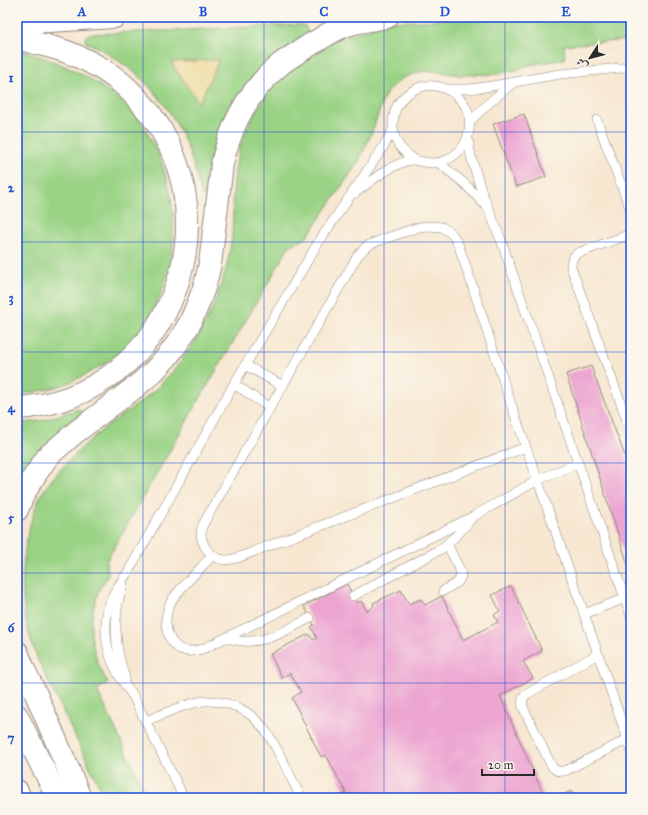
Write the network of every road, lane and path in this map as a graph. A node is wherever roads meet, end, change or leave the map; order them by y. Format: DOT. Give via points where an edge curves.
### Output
graph roads {
  1 [pos="114,17"];
  2 [pos="387,17"];
  3 [pos="17,23"];
  4 [pos="17,38"];
  5 [pos="631,68"];
  6 [pos="514,82"];
  7 [pos="448,89"];
  8 [pos="597,120"];
  9 [pos="470,121"];
  10 [pos="393,130"];
  11 [pos="468,139"];
  12 [pos="414,159"];
  13 [pos="439,163"];
  14 [pos="349,198"];
  15 [pos="487,206"];
  16 [pos="631,211"];
  17 [pos="631,234"];
  18 [pos="245,365"];
  19 [pos="234,384"];
  20 [pos="283,386"];
  21 [pos="17,408"];
  22 [pos="270,408"];
  23 [pos="631,431"];
  24 [pos="526,447"];
  25 [pos="578,463"];
  26 [pos="538,480"];
  27 [pos="17,510"];
  28 [pos="474,516"];
  29 [pos="447,544"];
  30 [pos="213,555"];
  31 [pos="442,591"];
  32 [pos="353,596"];
  33 [pos="628,597"];
  34 [pos="584,614"];
  35 [pos="631,616"];
  36 [pos="310,618"];
  37 [pos="226,638"];
  38 [pos="17,652"];
  39 [pos="598,654"];
  40 [pos="17,716"];
  41 [pos="146,721"];
  42 [pos="628,739"];
  43 [pos="631,749"];
  44 [pos="17,791"];
  45 [pos="17,796"];
  46 [pos="20,798"];
  47 [pos="58,798"];
  48 [pos="80,798"];
  49 [pos="184,798"];
  50 [pos="301,798"];
  1 -- 3 [label="main road"];
  2 -- 27 [label="main road" via="342,26 282,63 257,87 238,116 226,147 210,264 190,323 154,372 48,456 23,495"];
  4 -- 21 [label="main road" via="84,59 107,73 147,110 159,127 177,166 183,186 187,226 186,247 177,286 159,323 134,355 120,369 86,390 48,403"];
  5 -- 6 [label="lane" via="560,74"];
  6 -- 7 [label="lane" via="470,89"];
  6 -- 9 [label="lane"];
  7 -- 9 [label="lane" via="459,97"];
  7 -- 10 [label="lane" via="428,86 417,88 406,95 393,117"];
  8 -- 16 [label="lane"];
  9 -- 11 [label="lane"];
  10 -- 12 [label="lane" via="400,147"];
  10 -- 14 [label="lane"];
  11 -- 13 [label="lane" via="461,150"];
  11 -- 15 [label="lane"];
  12 -- 13 [label="lane"];
  12 -- 14 [label="lane" via="394,166"];
  13 -- 15 [label="lane"];
  14 -- 18 [label="lane" via="318,243"];
  15 -- 25 [label="lane"];
  17 -- 23 [label="lane" via="578,252 571,264"];
  18 -- 19 [label="lane"];
  18 -- 20 [label="lane"];
  19 -- 22 [label="lane"];
  19 -- 41 [label="lane" via="122,587 116,619 118,651 126,682"];
  20 -- 22 [label="lane"];
  20 -- 24 [label="lane" via="362,250 378,241 419,227 442,227 452,234 458,244"];
  22 -- 30 [label="lane" via="202,528 205,548"];
  24 -- 26 [label="lane"];
  24 -- 30 [label="lane" via="237,558 224,560"];
  25 -- 26 [label="lane"];
  25 -- 33 [label="lane"];
  26 -- 28 [label="lane"];
  26 -- 34 [label="lane"];
  28 -- 29 [label="lane"];
  28 -- 37 [label="lane"];
  29 -- 31 [label="lane" via="461,576 453,586"];
  29 -- 32 [label="lane" via="434,554"];
  30 -- 37 [label="lane" via="169,605 166,626 168,637 175,646 185,652 200,650"];
  33 -- 34 [label="lane"];
  33 -- 35 [label="lane"];
  34 -- 39 [label="lane"];
  36 -- 37 [label="lane" via="264,640 238,641"];
  38 -- 48 [label="main road"];
  39 -- 42 [label="lane"];
  39 -- 42 [label="lane" via="527,694 523,697 523,707 552,768 556,771 567,770"];
  40 -- 47 [label="main road"];
  41 -- 49 [label="lane"];
  41 -- 50 [label="lane" via="204,701 233,705 258,721 267,732"];
  42 -- 43 [label="lane"];
  44 -- 46 [label="main road"];
  45 -- 46 [label="main road"];
}
